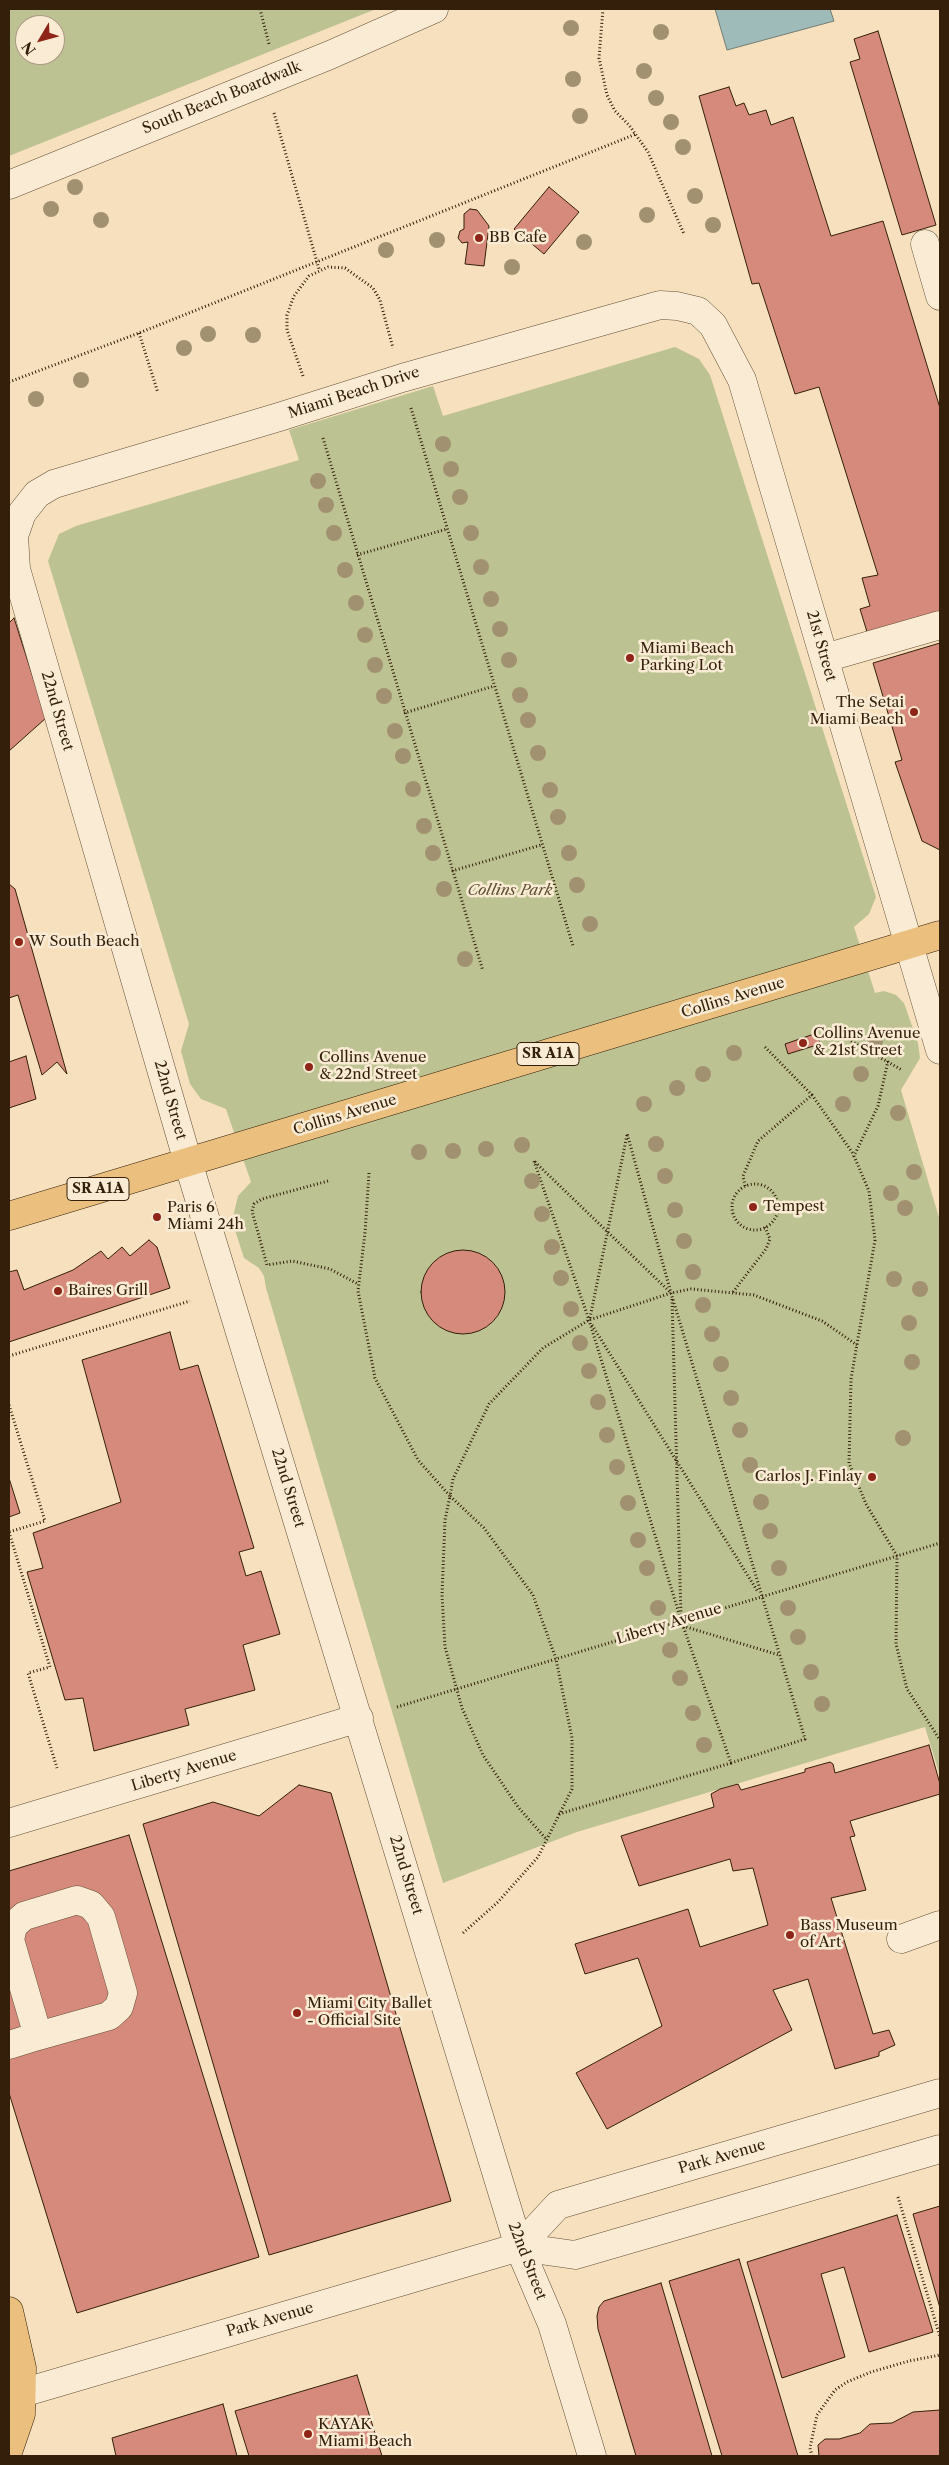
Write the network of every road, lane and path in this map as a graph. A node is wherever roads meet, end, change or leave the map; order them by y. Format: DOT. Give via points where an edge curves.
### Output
graph roads {
  1 [pos="434,9"];
  2 [pos="603,9"];
  3 [pos="274,77"];
  4 [pos="636,134"];
  5 [pos="9,185"];
  6 [pos="684,234"];
  7 [pos="925,244"];
  8 [pos="317,262"];
  9 [pos="319,270"];
  10 [pos="940,296"];
  11 [pos="698,311"];
  12 [pos="139,333"];
  13 [pos="394,352"];
  14 [pos="304,379"];
  15 [pos="9,382"];
  16 [pos="158,393"];
  17 [pos="410,405"];
  18 [pos="320,431"];
  19 [pos="16,507"];
  20 [pos="447,528"];
  21 [pos="357,555"];
  22 [pos="940,625"];
  23 [pos="824,658"];
  24 [pos="494,686"];
  25 [pos="404,713"];
  26 [pos="542,845"];
  27 [pos="452,871"];
  28 [pos="940,935"];
  29 [pos="909,944"];
  30 [pos="573,946"];
  31 [pos="483,971"];
  32 [pos="815,1028"];
  33 [pos="765,1047"];
  34 [pos="940,1050"];
  35 [pos="888,1061"];
  36 [pos="902,1070"];
  37 [pos="812,1095"];
  38 [pos="854,1156"];
  39 [pos="188,1162"];
  40 [pos="369,1172"];
  41 [pos="328,1180"];
  42 [pos="745,1186"];
  43 [pos="9,1216"];
  44 [pos="765,1227"];
  45 [pos="606,1230"];
  46 [pos="359,1284"];
  47 [pos="671,1293"];
  48 [pos="732,1293"];
  49 [pos="190,1301"];
  50 [pos="589,1320"];
  51 [pos="857,1344"];
  52 [pos="9,1356"];
  53 [pos="9,1405"];
  54 [pos="678,1462"];
  55 [pos="450,1496"];
  56 [pos="9,1532"];
  57 [pos="940,1543"];
  58 [pos="897,1556"];
  59 [pos="761,1597"];
  60 [pos="681,1620"];
  61 [pos="683,1626"];
  62 [pos="779,1655"];
  63 [pos="556,1659"];
  64 [pos="456,1690"];
  65 [pos="397,1707"];
  66 [pos="359,1718"];
  67 [pos="940,1740"];
  68 [pos="731,1763"];
  69 [pos="57,1768"];
  70 [pos="559,1814"];
  71 [pos="9,1823"];
  72 [pos="547,1840"];
  73 [pos="940,1925"];
  74 [pos="463,1933"];
  75 [pos="901,1939"];
  76 [pos="38,2036"];
  77 [pos="9,2045"];
  78 [pos="940,2093"];
  79 [pos="940,2149"];
  80 [pos="898,2196"];
  81 [pos="519,2247"];
  82 [pos="9,2312"];
  83 [pos="940,2337"];
  84 [pos="13,2344"];
  85 [pos="940,2356"];
  86 [pos="22,2393"];
  87 [pos="11,2445"];
  88 [pos="592,2456"];
  89 [pos="812,2456"];
  1 -- 3 [label="street, South Beach Boardwalk"];
  2 -- 4 [label="path" via="599,58 601,76 615,111"];
  3 -- 5 [label="street, South Beach Boardwalk"];
  3 -- 8 [label="path" via="273,112"];
  4 -- 6 [label="path" via="648,152"];
  4 -- 8 [label="path"];
  7 -- 10 [label="street"];
  8 -- 9 [label="path"];
  8 -- 12 [label="path"];
  9 -- 13 [label="path" via="346,268 373,288 380,300"];
  9 -- 14 [label="path" via="300,286 287,315 288,330"];
  11 -- 19 [label="street, Miami Beach Drive" via="660,305 402,378 54,484"];
  11 -- 23 [label="street, 21st Street" via="713,325 742,380"];
  12 -- 15 [label="path"];
  12 -- 16 [label="path"];
  17 -- 20 [label="path"];
  18 -- 21 [label="path"];
  19 -- 39 [label="street, 22nd Street" via="16,568"];
  20 -- 21 [label="path"];
  20 -- 24 [label="path"];
  21 -- 25 [label="path"];
  22 -- 23 [label="street"];
  23 -- 29 [label="street, 21st Street"];
  24 -- 25 [label="path"];
  24 -- 26 [label="path"];
  25 -- 27 [label="path"];
  26 -- 27 [label="path"];
  26 -- 30 [label="path"];
  27 -- 31 [label="path"];
  28 -- 29 [label="main road, Collins Avenue / SR A1A"];
  29 -- 34 [label="street, 21st Street"];
  29 -- 39 [label="main road, Collins Avenue / SR A1A"];
  32 -- 35 [label="path" via="844,1037"];
  33 -- 37 [label="path"];
  35 -- 36 [label="path"];
  35 -- 38 [label="path" via="878,1106"];
  37 -- 38 [label="path"];
  37 -- 42 [label="path" via="758,1141 743,1176"];
  38 -- 51 [label="path" via="869,1191 875,1240"];
  39 -- 43 [label="main road, Collins Avenue / SR A1A"];
  39 -- 66 [label="street, 22nd Street"];
  40 -- 46 [label="path"];
  41 -- 46 [label="path" via="262,1199 254,1204 252,1212 268,1265 292,1261 330,1269"];
  42 -- 44 [label="path" via="734,1197 735,1219 747,1229"];
  42 -- 44 [label="path" via="767,1186 777,1198 778,1213"];
  44 -- 48 [label="path" via="770,1239 766,1249"];
  45 -- 47 [label="path"];
  45 -- 47 [label="path" via="628,1133"];
  45 -- 50 [label="path"];
  45 -- 50 [label="path" via="534,1161"];
  46 -- 55 [label="path" via="375,1378 418,1460"];
  47 -- 48 [label="path" via="691,1289"];
  47 -- 50 [label="path"];
  47 -- 54 [label="path"];
  47 -- 59 [label="path"];
  48 -- 51 [label="path" via="754,1295 822,1321"];
  49 -- 52 [label="path"];
  50 -- 54 [label="path"];
  50 -- 55 [label="path" via="543,1348 489,1404 453,1479"];
  50 -- 60 [label="path"];
  51 -- 58 [label="path" via="851,1379 849,1463 866,1504"];
  53 -- 56 [label="path" via="45,1521"];
  54 -- 59 [label="path"];
  54 -- 60 [label="path"];
  55 -- 63 [label="path" via="484,1528 533,1595"];
  55 -- 64 [label="path" via="445,1520 442,1595 445,1647"];
  56 -- 69 [label="path" via="50,1666 28,1673"];
  57 -- 58 [label="path, Liberty Avenue"];
  58 -- 59 [label="path, Liberty Avenue"];
  58 -- 67 [label="path" via="896,1644 907,1689"];
  59 -- 60 [label="path, Liberty Avenue"];
  59 -- 62 [label="path"];
  60 -- 61 [label="path"];
  60 -- 63 [label="path, Liberty Avenue"];
  61 -- 62 [label="path"];
  61 -- 68 [label="path"];
  62 -- 68 [label="path" via="805,1740"];
  63 -- 64 [label="path, Liberty Avenue"];
  63 -- 70 [label="path" via="572,1738 572,1789"];
  64 -- 65 [label="path, Liberty Avenue"];
  64 -- 72 [label="path" via="483,1755 518,1806"];
  66 -- 71 [label="street, Liberty Avenue"];
  66 -- 81 [label="street, 22nd Street"];
  68 -- 70 [label="path"];
  70 -- 72 [label="path"];
  72 -- 74 [label="path" via="538,1857 498,1902"];
  73 -- 75 [label="street"];
  76 -- 76 [label="street" via="109,2016 119,2007 123,1993 101,1917 91,1905 77,1900 24,1916 13,1926 10,1940"];
  76 -- 77 [label="street"];
  78 -- 81 [label="street, Park Avenue" via="558,2205"];
  79 -- 81 [label="street, Park Avenue" via="575,2255"];
  80 -- 83 [label="path"];
  81 -- 86 [label="street, Park Avenue"];
  81 -- 88 [label="street, 22nd Street" via="552,2324"];
  82 -- 84 [label="main road"];
  84 -- 86 [label="main road" via="22,2368"];
  85 -- 89 [label="path" via="872,2372 835,2390 817,2415 810,2448"];
  86 -- 87 [label="main road" via="21,2414"];
}
